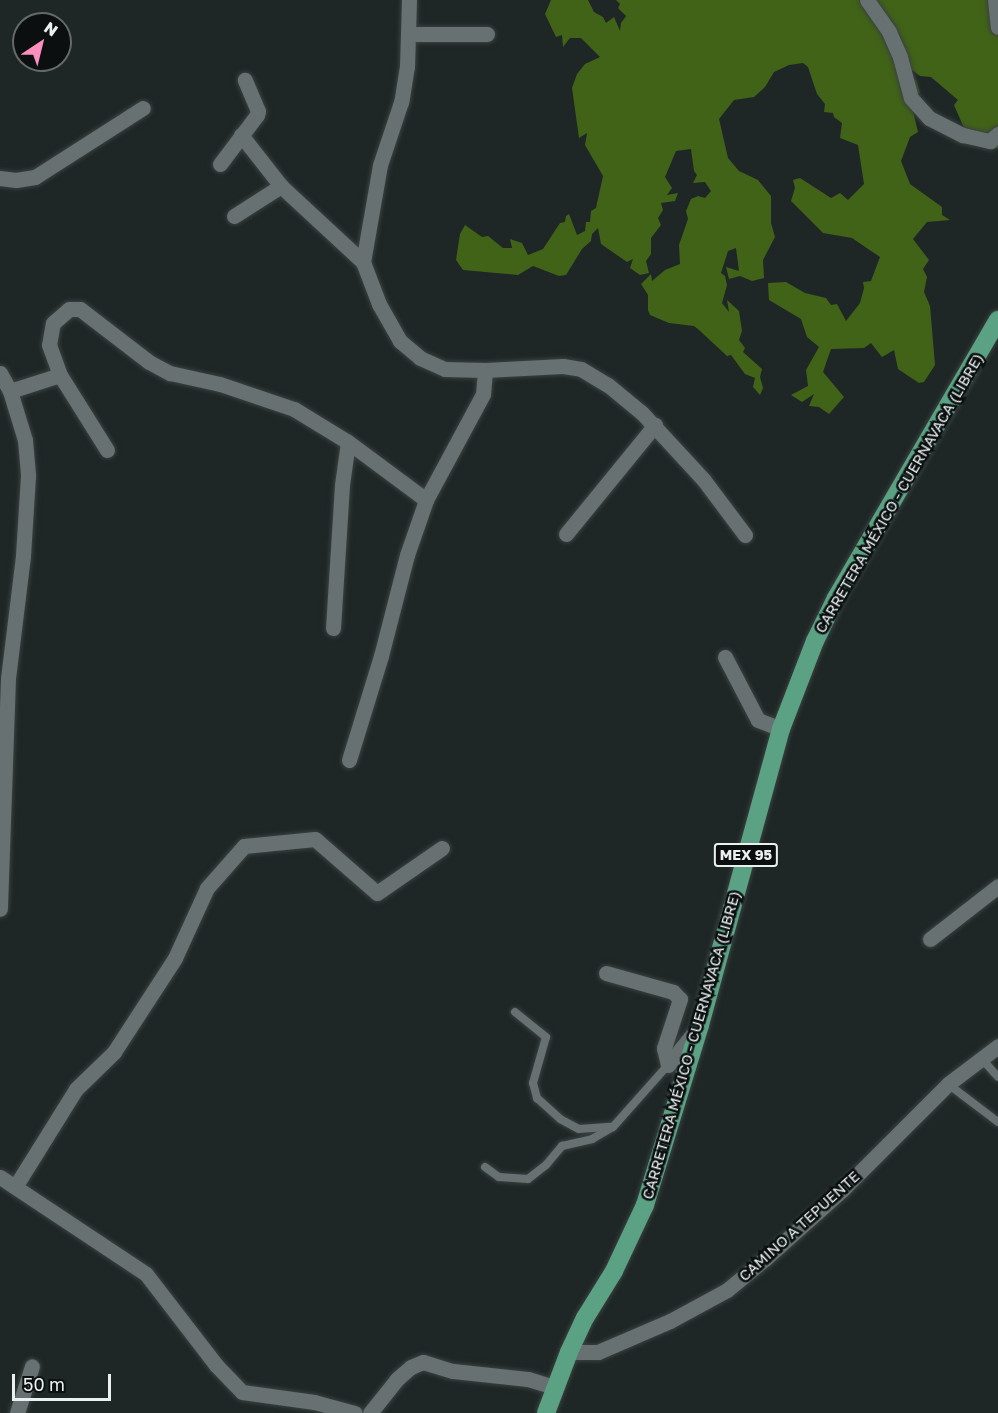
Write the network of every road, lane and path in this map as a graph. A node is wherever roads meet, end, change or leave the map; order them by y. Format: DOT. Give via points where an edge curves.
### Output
graph roads {
  1 [pos="409,0"];
  2 [pos="867,0"];
  3 [pos="995,0"];
  4 [pos="998,27"];
  5 [pos="408,34"];
  6 [pos="487,34"];
  7 [pos="245,80"];
  8 [pos="143,108"];
  9 [pos="998,134"];
  10 [pos="240,135"];
  11 [pos="220,164"];
  12 [pos="0,178"];
  13 [pos="281,186"];
  14 [pos="234,216"];
  15 [pos="363,262"];
  16 [pos="998,320"];
  17 [pos="485,370"];
  18 [pos="0,373"];
  19 [pos="60,375"];
  20 [pos="10,391"];
  21 [pos="655,425"];
  22 [pos="348,442"];
  23 [pos="107,450"];
  24 [pos="426,500"];
  25 [pos="566,534"];
  26 [pos="745,535"];
  27 [pos="333,628"];
  28 [pos="725,657"];
  29 [pos="781,729"];
  30 [pos="349,760"];
  31 [pos="3,799"];
  32 [pos="442,848"];
  33 [pos="998,886"];
  34 [pos="0,909"];
  35 [pos="930,939"];
  36 [pos="606,973"];
  37 [pos="515,1012"];
  38 [pos="700,1025"];
  39 [pos="998,1046"];
  40 [pos="981,1058"];
  41 [pos="669,1065"];
  42 [pos="998,1077"];
  43 [pos="948,1084"];
  44 [pos="998,1122"];
  45 [pos="613,1127"];
  46 [pos="484,1167"];
  47 [pos="0,1177"];
  48 [pos="15,1187"];
  49 [pos="569,1352"];
  50 [pos="32,1366"];
  51 [pos="554,1387"];
  52 [pos="17,1413"];
  53 [pos="355,1413"];
  54 [pos="370,1413"];
  55 [pos="546,1413"];
  1 -- 5 [label="street"];
  2 -- 9 [label="street" via="889,32 911,98 929,118 963,135 990,141"];
  3 -- 4 [label="street"];
  5 -- 6 [label="street"];
  5 -- 15 [label="street" via="401,102 380,165"];
  7 -- 10 [label="street" via="258,111"];
  8 -- 12 [label="street" via="34,177"];
  10 -- 11 [label="street"];
  10 -- 13 [label="street"];
  13 -- 14 [label="street"];
  13 -- 15 [label="street"];
  15 -- 17 [label="street" via="379,304 400,341 420,358 446,369"];
  16 -- 29 [label="main road, CARRETERA MÉXICO - CUERNAVACA (LIBRE) / MEX 95" via="836,598"];
  17 -- 21 [label="street" via="563,366 581,369 608,385"];
  17 -- 24 [label="street" via="483,394"];
  18 -- 20 [label="street"];
  19 -- 20 [label="street"];
  19 -- 22 [label="street" via="49,345 53,323 69,309 80,309 149,362 170,373 220,384 294,409"];
  19 -- 23 [label="street"];
  20 -- 31 [label="street" via="25,441 28,476 8,678"];
  21 -- 25 [label="street"];
  21 -- 26 [label="street"];
  22 -- 24 [label="street"];
  22 -- 27 [label="street"];
  24 -- 30 [label="street" via="406,555 381,657"];
  28 -- 29 [label="street" via="758,720"];
  29 -- 38 [label="main road, CARRETERA MÉXICO - CUERNAVACA (LIBRE) / MEX 95"];
  31 -- 34 [label="street"];
  32 -- 48 [label="street" via="377,893 315,839 244,846 207,888 175,958 114,1052 76,1089"];
  33 -- 35 [label="street"];
  36 -- 41 [label="street" via="674,992 681,999 664,1048"];
  37 -- 45 [label="lane" via="546,1037 533,1083 537,1098 560,1119 579,1129"];
  38 -- 41 [label="street"];
  38 -- 49 [label="main road, CARRETERA MÉXICO - CUERNAVACA (LIBRE) / MEX 95" via="645,1205"];
  39 -- 40 [label="street, CAMINO A TEPUENTE"];
  40 -- 42 [label="lane"];
  40 -- 43 [label="street, CAMINO A TEPUENTE"];
  41 -- 45 [label="lane"];
  43 -- 44 [label="lane"];
  43 -- 49 [label="street, CAMINO A TEPUENTE" via="842,1190 727,1290 670,1321 598,1352"];
  45 -- 46 [label="lane" via="592,1140 562,1146 528,1179 499,1177"];
  47 -- 48 [label="street"];
  48 -- 53 [label="street" via="146,1274 216,1365 243,1392 314,1402"];
  49 -- 51 [label="main road, CARRETERA MÉXICO - CUERNAVACA (LIBRE) / MEX 95"];
  50 -- 52 [label="street"];
  51 -- 54 [label="street" via="528,1379 453,1371 423,1362 398,1379"];
  51 -- 55 [label="main road, CARRETERA MÉXICO - CUERNAVACA (LIBRE) / MEX 95"];
}
